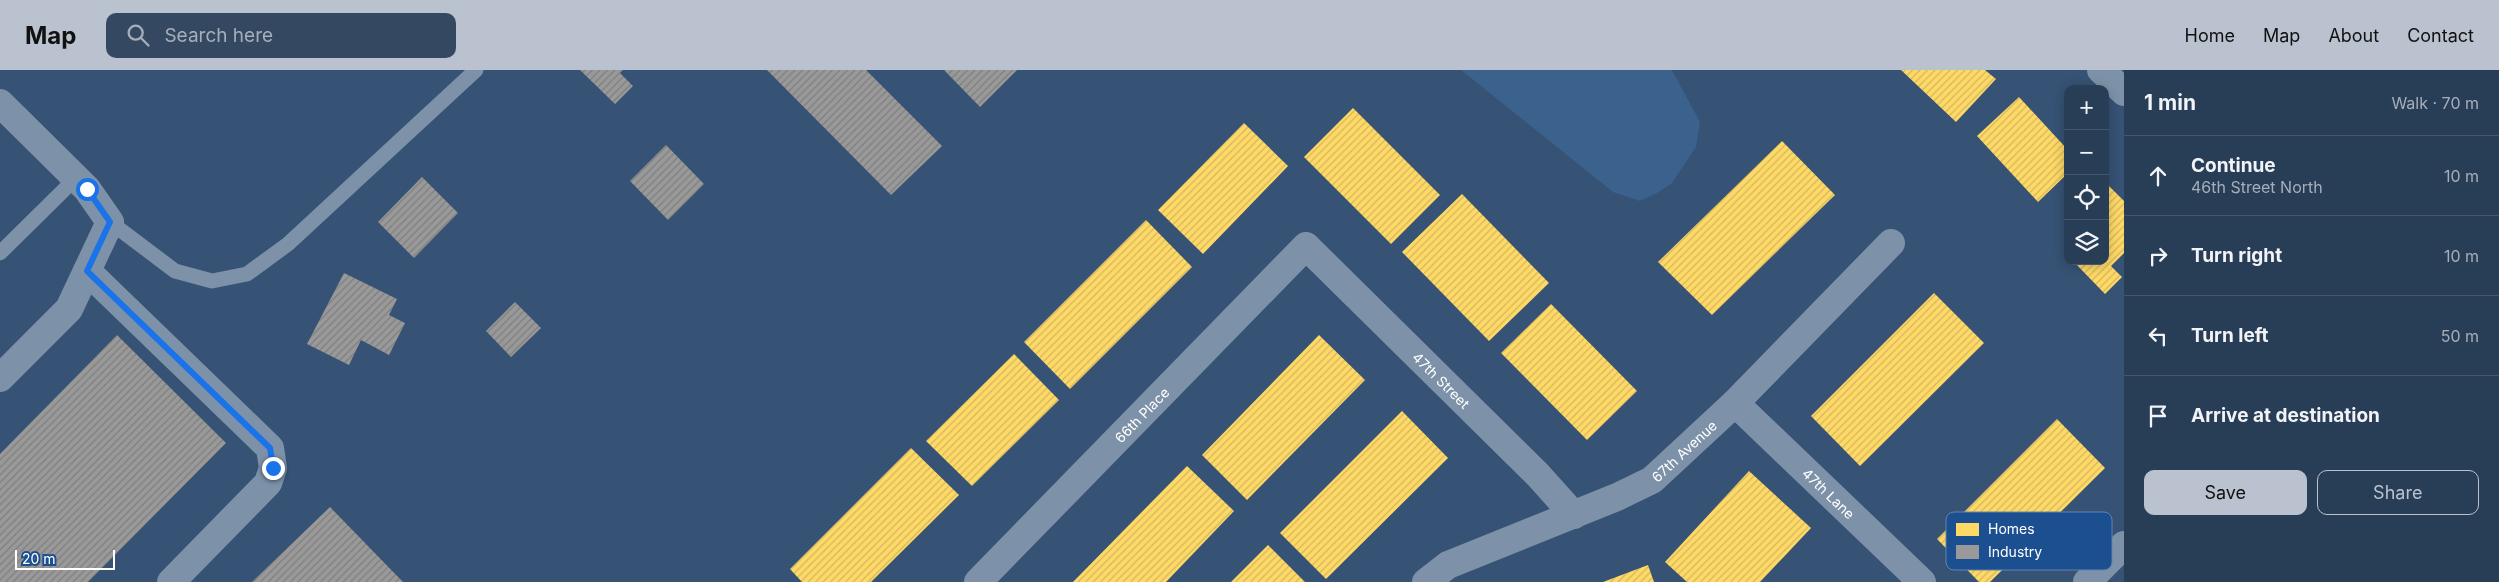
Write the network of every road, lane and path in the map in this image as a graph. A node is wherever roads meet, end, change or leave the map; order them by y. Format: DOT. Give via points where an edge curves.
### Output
graph roads {
  1 [pos="476,70"];
  2 [pos="2101,70"];
  3 [pos="2124,92"];
  4 [pos="0,103"];
  5 [pos="76,178"];
  6 [pos="110,222"];
  7 [pos="1891,243"];
  8 [pos="1306,246"];
  9 [pos="0,253"];
  10 [pos="87,271"];
  11 [pos="0,378"];
  12 [pos="1735,403"];
  13 [pos="1574,514"];
  14 [pos="2124,545"];
  15 [pos="2112,557"];
  16 [pos="2099,570"];
  17 [pos="171,582"];
  18 [pos="978,582"];
  19 [pos="1426,582"];
  20 [pos="1922,582"];
  21 [pos="2087,582"];
  1 -- 6 [label="lane" via="288,244 247,274 212,281 175,271"];
  2 -- 3 [label="street"];
  4 -- 5 [label="street"];
  5 -- 6 [label="street"];
  5 -- 9 [label="lane"];
  6 -- 10 [label="street"];
  7 -- 12 [label="street, 67th Avenue"];
  8 -- 13 [label="street, 47th Street"];
  8 -- 18 [label="street, 66th Place"];
  10 -- 11 [label="street" via="68,310"];
  10 -- 17 [label="street" via="270,448 273,468 268,483"];
  12 -- 13 [label="street, 67th Avenue" via="1652,480"];
  12 -- 20 [label="street, 47th Lane"];
  13 -- 19 [label="street, 67th Avenue" via="1448,565"];
  14 -- 15 [label="street"];
  16 -- 21 [label="street"];
}
